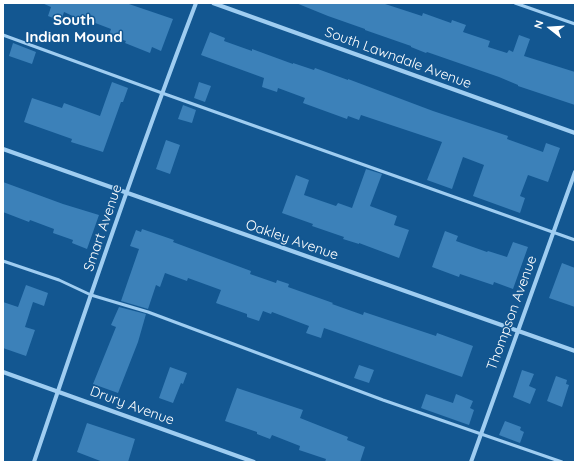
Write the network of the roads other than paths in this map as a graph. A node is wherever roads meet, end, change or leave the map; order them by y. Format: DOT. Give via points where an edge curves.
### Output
graph roads {
  1 [pos="196,3"];
  2 [pos="213,3"];
  3 [pos="515,3"];
  4 [pos="575,24"];
  5 [pos="3,35"];
  6 [pos="162,93"];
  7 [pos="575,133"];
  8 [pos="3,149"];
  9 [pos="575,172"];
  10 [pos="126,193"];
  11 [pos="553,232"];
  12 [pos="575,240"];
  13 [pos="3,261"];
  14 [pos="91,295"];
  15 [pos="518,331"];
  16 [pos="575,351"];
  17 [pos="3,372"];
  18 [pos="58,391"];
  19 [pos="481,433"];
  20 [pos="34,462"];
  21 [pos="254,462"];
  22 [pos="471,462"];
  23 [pos="562,462"];
  1 -- 6 [label="street, Smart Avenue"];
  2 -- 7 [label="street, South Lawndale Avenue"];
  3 -- 4 [label="lane"];
  5 -- 6 [label="lane"];
  6 -- 10 [label="street, Smart Avenue"];
  6 -- 11 [label="lane"];
  8 -- 10 [label="street, Oakley Avenue"];
  9 -- 11 [label="street, Thompson Avenue"];
  10 -- 14 [label="street, Smart Avenue"];
  10 -- 15 [label="street, Oakley Avenue"];
  11 -- 12 [label="lane"];
  11 -- 15 [label="street, Thompson Avenue"];
  13 -- 14 [label="lane" via="59,280"];
  14 -- 18 [label="street, Smart Avenue"];
  14 -- 19 [label="lane" via="148,312 383,400"];
  15 -- 16 [label="street, Oakley Avenue"];
  15 -- 19 [label="street, Thompson Avenue"];
  17 -- 18 [label="street, Drury Avenue"];
  18 -- 20 [label="street, Smart Avenue"];
  18 -- 21 [label="street, Drury Avenue"];
  19 -- 22 [label="street, Thompson Avenue"];
  19 -- 23 [label="lane"];
}
